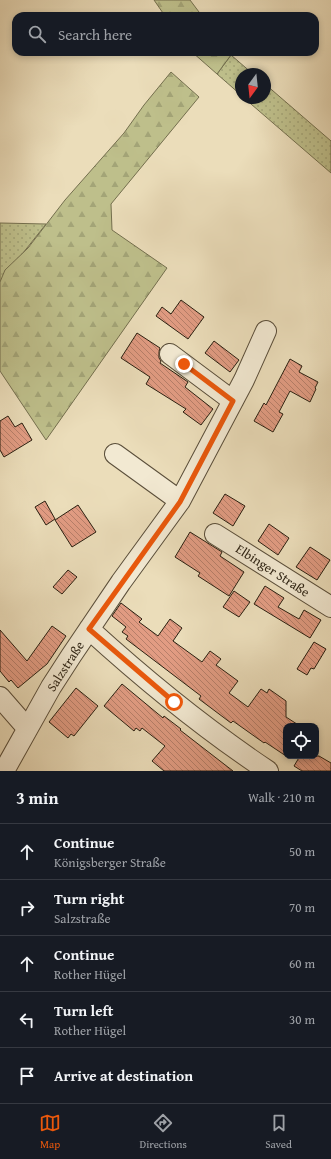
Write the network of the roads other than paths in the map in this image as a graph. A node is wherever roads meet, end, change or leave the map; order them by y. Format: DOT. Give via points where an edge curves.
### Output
graph roads {
  1 [pos="266,331"];
  2 [pos="170,354"];
  3 [pos="233,401"];
  4 [pos="116,454"];
  5 [pos="178,504"];
  6 [pos="215,534"];
  7 [pos="331,607"];
  8 [pos="89,629"];
  9 [pos="0,697"];
  10 [pos="27,728"];
  11 [pos="4,771"];
  12 [pos="268,771"];
  1 -- 3 [label="street, Salzstraße"];
  2 -- 3 [label="street"];
  3 -- 5 [label="street, Salzstraße"];
  4 -- 5 [label="street"];
  5 -- 8 [label="street, Salzstraße"];
  6 -- 7 [label="street, Elbinger Straße"];
  8 -- 10 [label="street, Salzstraße"];
  8 -- 12 [label="street" via="174,702 230,746"];
  9 -- 10 [label="street"];
  10 -- 11 [label="street, Salzstraße"];
}
